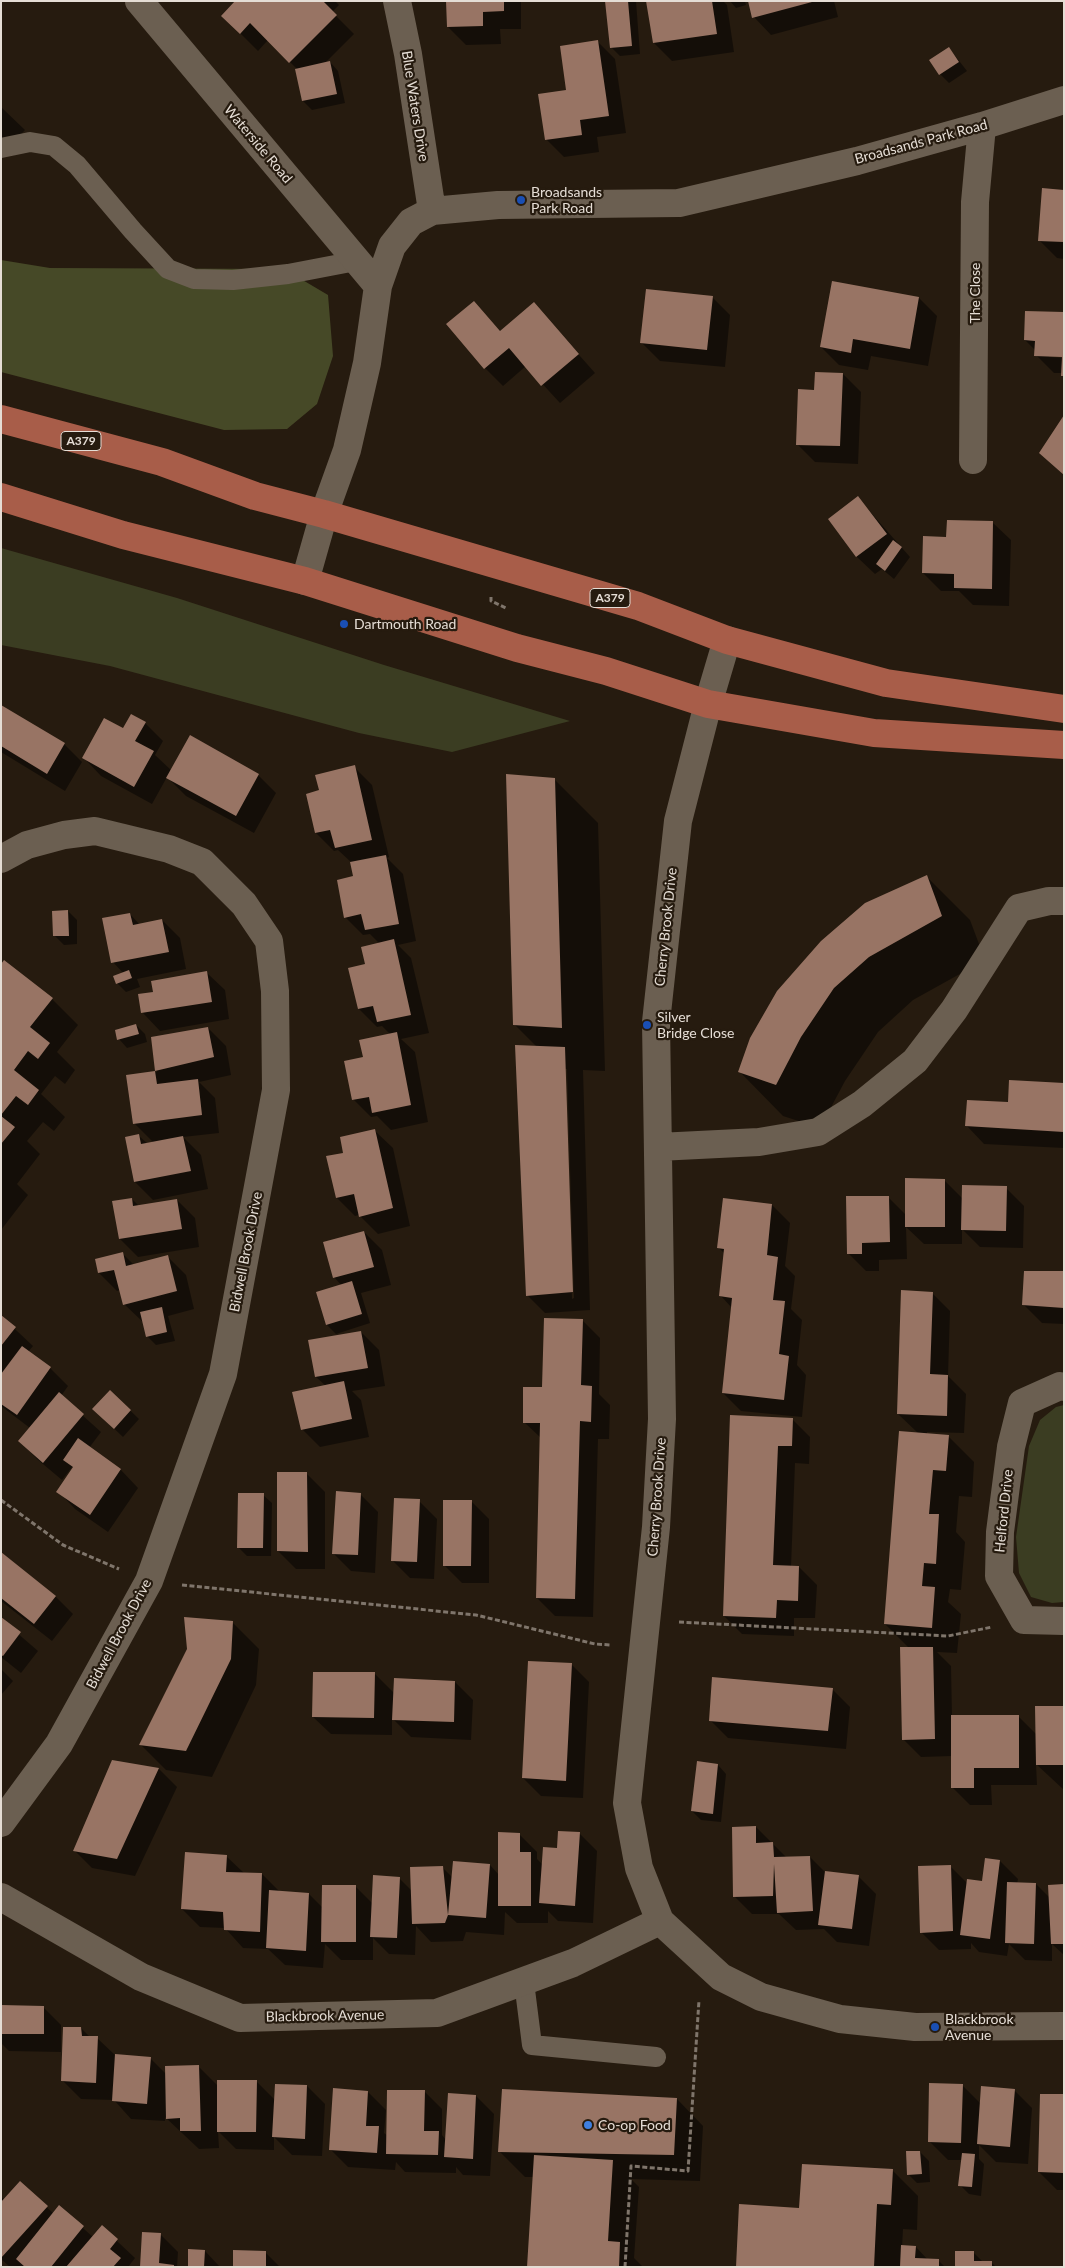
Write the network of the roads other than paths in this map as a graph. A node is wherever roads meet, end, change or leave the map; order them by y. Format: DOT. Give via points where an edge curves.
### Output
graph roads {
  1 [pos="139,1"];
  2 [pos="396,1"];
  3 [pos="1064,100"];
  4 [pos="982,126"];
  5 [pos="1,148"];
  6 [pos="432,211"];
  7 [pos="356,261"];
  8 [pos="378,286"];
  9 [pos="1,419"];
  10 [pos="973,460"];
  11 [pos="1,497"];
  12 [pos="324,514"];
  13 [pos="305,581"];
  14 [pos="727,640"];
  15 [pos="708,704"];
  16 [pos="1064,709"];
  17 [pos="1064,746"];
  18 [pos="1,859"];
  19 [pos="1064,901"];
  20 [pos="658,1147"];
  21 [pos="1064,1387"];
  22 [pos="1064,1621"];
  23 [pos="1,1823"];
  24 [pos="1,1897"];
  25 [pos="660,1921"];
  26 [pos="524,1982"];
  27 [pos="1064,2026"];
  28 [pos="656,2057"];
  1 -- 7 [label="street, Waterside Road"];
  2 -- 6 [label="street, Blue Waters Drive" via="408,54"];
  3 -- 4 [label="street, Broadsands Park Road"];
  4 -- 6 [label="street, Broadsands Park Road" via="679,203 498,205"];
  4 -- 10 [label="street, The Close" via="975,202"];
  5 -- 7 [label="lane" via="30,142 54,146 77,165 168,269 194,279 242,280"];
  6 -- 8 [label="street, Broadsands Park Road" via="410,222 392,246"];
  7 -- 8 [label="street, Waterside Road"];
  8 -- 12 [label="street, Broadsands Park Road" via="367,363 349,440"];
  9 -- 12 [label="main road, A379" via="162,462 256,496"];
  11 -- 13 [label="main road" via="123,535"];
  12 -- 13 [label="street, Broadsands Park Road"];
  12 -- 14 [label="main road, A379" via="638,606"];
  13 -- 15 [label="main road"];
  14 -- 15 [label="street, Cherry Brook Drive"];
  14 -- 16 [label="main road, A379" via="886,683"];
  15 -- 17 [label="main road" via="874,733"];
  15 -- 20 [label="street, Cherry Brook Drive" via="678,821 662,956 656,1022"];
  18 -- 23 [label="street, Bidwell Brook Drive" via="27,844 95,831 168,849 202,862 244,904 269,941 275,991 276,1090 223,1374 149,1581 59,1744"];
  19 -- 20 [label="street" via="1019,908 954,1010 915,1061 862,1104 818,1132 759,1142"];
  20 -- 25 [label="street, Cherry Brook Drive" via="662,1419 656,1527 627,1802 639,1868"];
  21 -- 22 [label="street, Helford Drive" via="1022,1403 1010,1447 998,1576 1024,1620"];
  24 -- 26 [label="street, Blackbrook Avenue" via="141,1977 240,2018 437,2013"];
  25 -- 26 [label="street, Blackbrook Avenue" via="573,1963"];
  25 -- 27 [label="street, Cherry Brook Drive" via="721,1977 761,1997 840,2018 915,2027"];
  26 -- 28 [label="lane" via="532,2045"];
}
